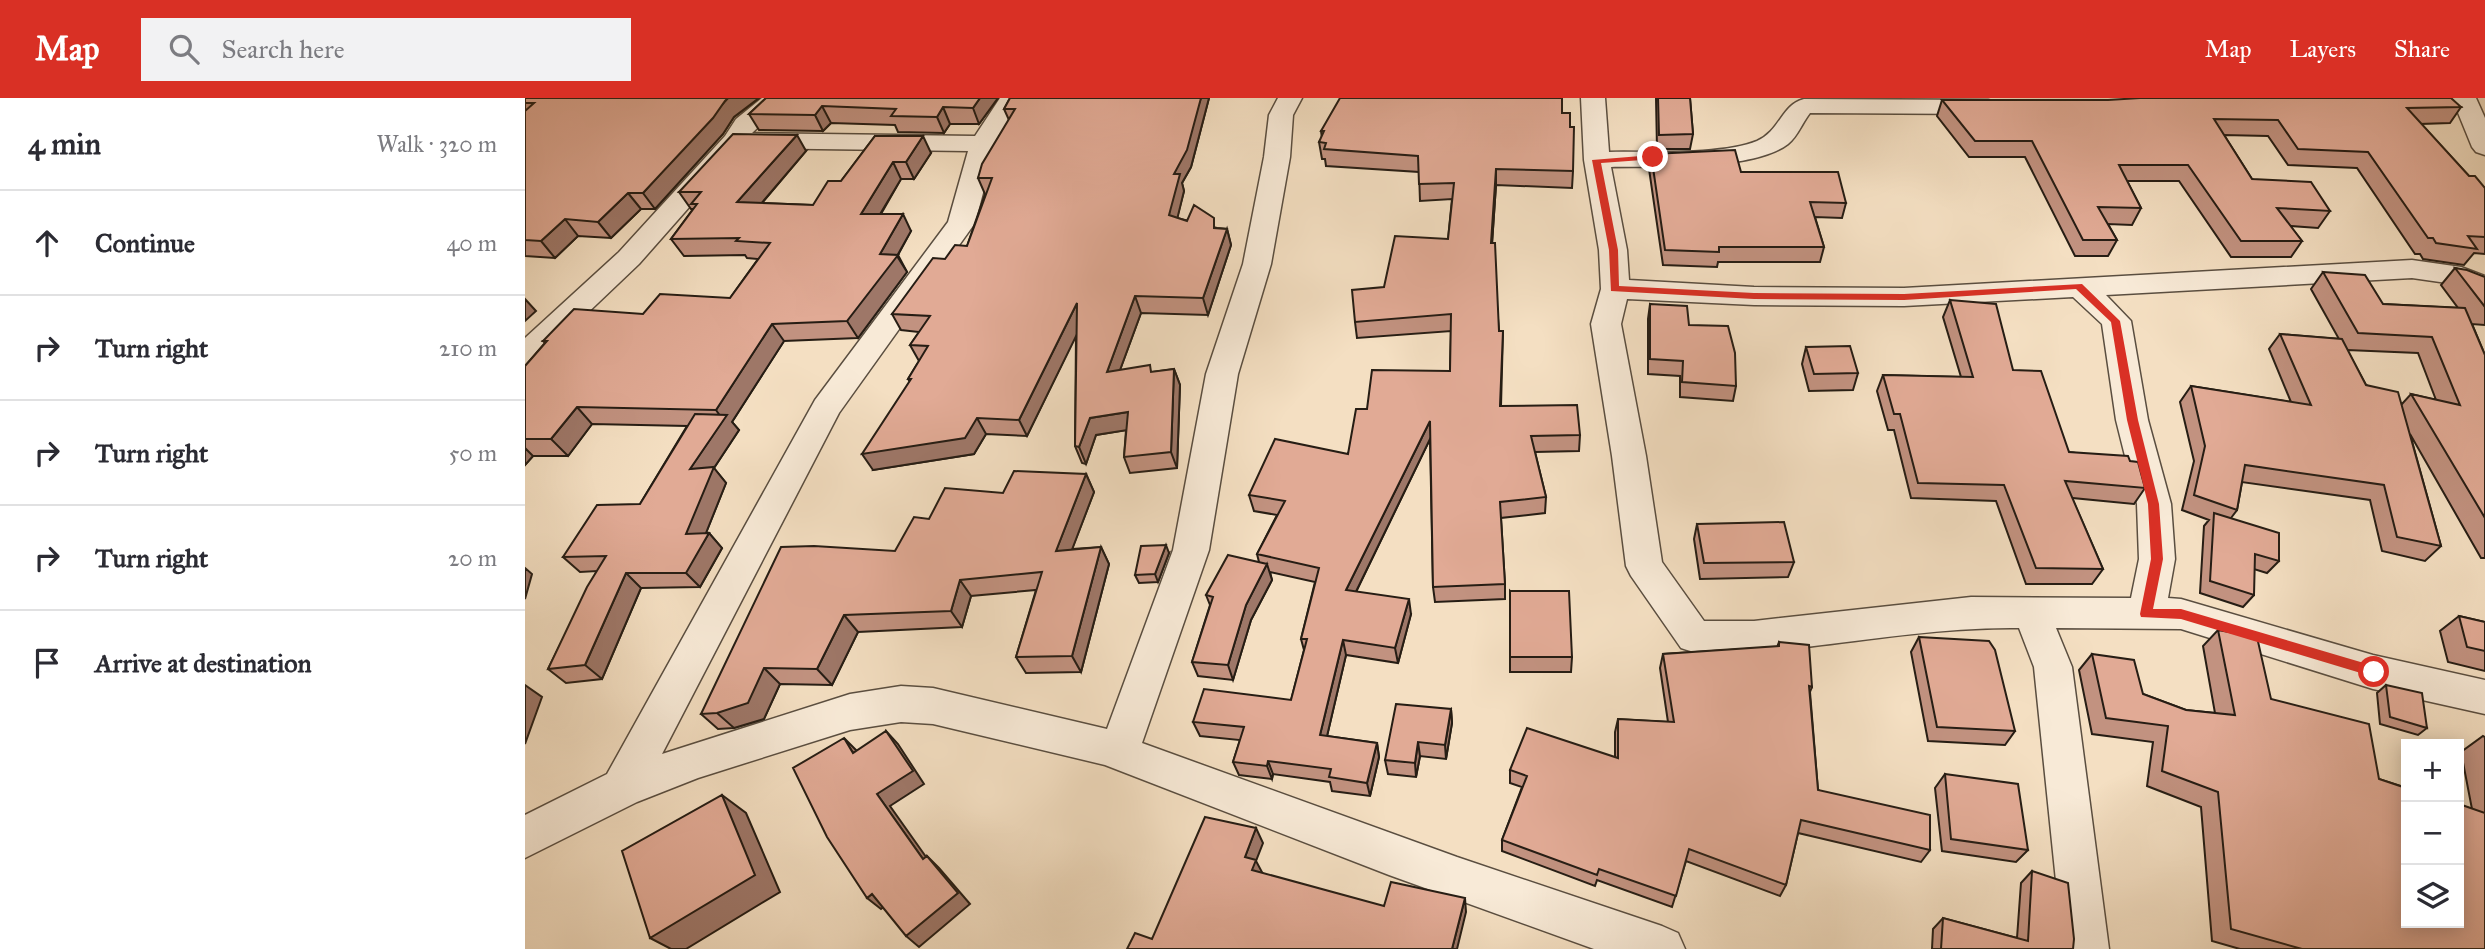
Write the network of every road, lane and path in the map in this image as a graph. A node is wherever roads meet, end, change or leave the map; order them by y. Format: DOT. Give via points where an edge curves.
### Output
graph roads {
  1 [pos="778,98"];
  2 [pos="1012,98"];
  3 [pos="1290,98"];
  4 [pos="1593,98"];
  5 [pos="2464,98"];
  6 [pos="2009,106"];
  7 [pos="735,140"];
  8 [pos="983,144"];
  9 [pos="2485,147"];
  10 [pos="1597,160"];
  11 [pos="2477,278"];
  12 [pos="2079,286"];
  13 [pos="1615,289"];
  14 [pos="525,355"];
  15 [pos="2032,612"];
  16 [pos="2146,614"];
  17 [pos="2485,697"];
  18 [pos="1119,750"];
  19 [pos="622,788"];
  20 [pos="525,837"];
  21 [pos="1662,949"];
  22 [pos="2086,949"];
  1 -- 7 [label="street" via="745,124"];
  2 -- 8 [label="street"];
  3 -- 18 [label="street" via="1281,115 1257,264 1222,374 1191,550"];
  4 -- 10 [label="street"];
  5 -- 9 [label="street"];
  6 -- 10 [label="street" via="1804,106 1780,140 1759,150 1726,156"];
  7 -- 8 [label="street"];
  7 -- 14 [label="street" via="629,258"];
  8 -- 19 [label="street" via="961,223 826,408"];
  10 -- 13 [label="street"];
  11 -- 12 [label="street" via="2412,269"];
  12 -- 13 [label="street" via="1904,297"];
  12 -- 16 [label="street" via="2116,321 2132,420 2154,504 2157,559"];
  13 -- 15 [label="street" via="1606,324 1644,566 1694,637 1755,637 1971,612"];
  15 -- 16 [label="street"];
  15 -- 22 [label="street" via="2053,667"];
  16 -- 17 [label="street" via="2181,614 2374,672"];
  18 -- 19 [label="street" via="933,706 901,704 850,712"];
  18 -- 21 [label="street" via="1290,817"];
  19 -- 20 [label="street"];
}
